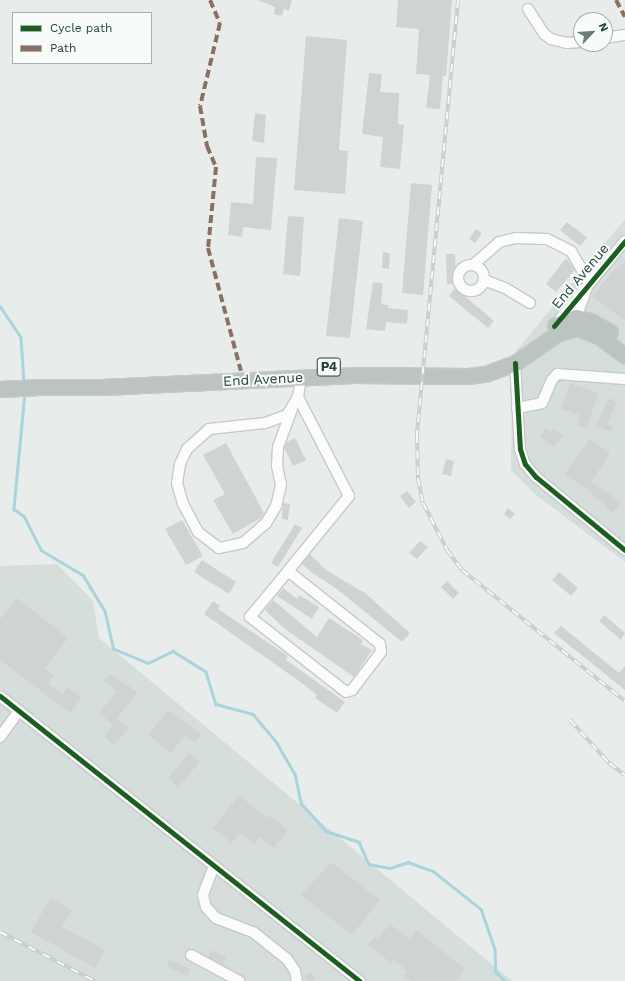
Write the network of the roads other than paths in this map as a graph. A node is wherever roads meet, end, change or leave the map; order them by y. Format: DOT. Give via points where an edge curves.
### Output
graph roads {
  1 [pos="528,9"];
  2 [pos="625,35"];
  3 [pos="613,37"];
  4 [pos="573,42"];
  5 [pos="625,241"];
  6 [pos="473,264"];
  7 [pos="484,280"];
  8 [pos="589,282"];
  9 [pos="530,303"];
  10 [pos="577,323"];
  11 [pos="554,326"];
  12 [pos="625,343"];
  13 [pos="625,356"];
  14 [pos="515,363"];
  15 [pos="301,377"];
  16 [pos="625,379"];
  17 [pos="69,386"];
  18 [pos="5,389"];
  19 [pos="298,397"];
  20 [pos="516,408"];
  21 [pos="292,409"];
  22 [pos="625,550"];
  23 [pos="288,571"];
  24 [pos="0,696"];
  25 [pos="19,711"];
  26 [pos="0,737"];
  27 [pos="214,866"];
  28 [pos="191,955"];
  29 [pos="239,981"];
  30 [pos="297,981"];
  31 [pos="360,981"];
  1 -- 4 [label="street" via="544,34 551,39"];
  2 -- 3 [label="street"];
  5 -- 8 [label="street, End Avenue"];
  6 -- 7 [label="street" via="480,269"];
  6 -- 7 [label="street" via="464,266 458,272 460,285 471,291 479,288"];
  6 -- 8 [label="street" via="500,242 517,238 547,239 571,251"];
  7 -- 9 [label="street" via="505,288"];
  8 -- 10 [label="street, End Avenue"];
  8 -- 11 [label="street, End Avenue"];
  10 -- 11 [label="highway, End Avenue / P4"];
  10 -- 12 [label="highway" via="604,328"];
  10 -- 13 [label="highway"];
  10 -- 14 [label="highway, End Avenue / P4"];
  11 -- 17 [label="highway, End Avenue / P4" via="503,361 471,369 312,367 88,382"];
  14 -- 15 [label="highway, End Avenue / P4" via="485,374 468,376 381,374"];
  14 -- 20 [label="street"];
  15 -- 17 [label="highway, End Avenue / P4" via="102,387"];
  15 -- 19 [label="street"];
  16 -- 20 [label="street" via="557,374 542,403"];
  17 -- 18 [label="highway, End Avenue / P4"];
  19 -- 21 [label="street"];
  19 -- 23 [label="street" via="349,496"];
  20 -- 22 [label="street" via="520,449 525,464 536,477"];
  21 -- 21 [label="street" via="287,415 265,423 209,430 187,449 180,464 177,483 183,504 198,532 219,548 243,543 266,523 276,506 281,485 277,466 278,447"];
  23 -- 23 [label="street" via="250,617 346,692 352,690 381,652 380,644"];
  24 -- 25 [label="street"];
  25 -- 26 [label="street"];
  25 -- 27 [label="street"];
  27 -- 30 [label="street" via="203,895 206,907 216,918 253,932 287,959 295,971"];
  27 -- 31 [label="street"];
  28 -- 29 [label="street"];
}
